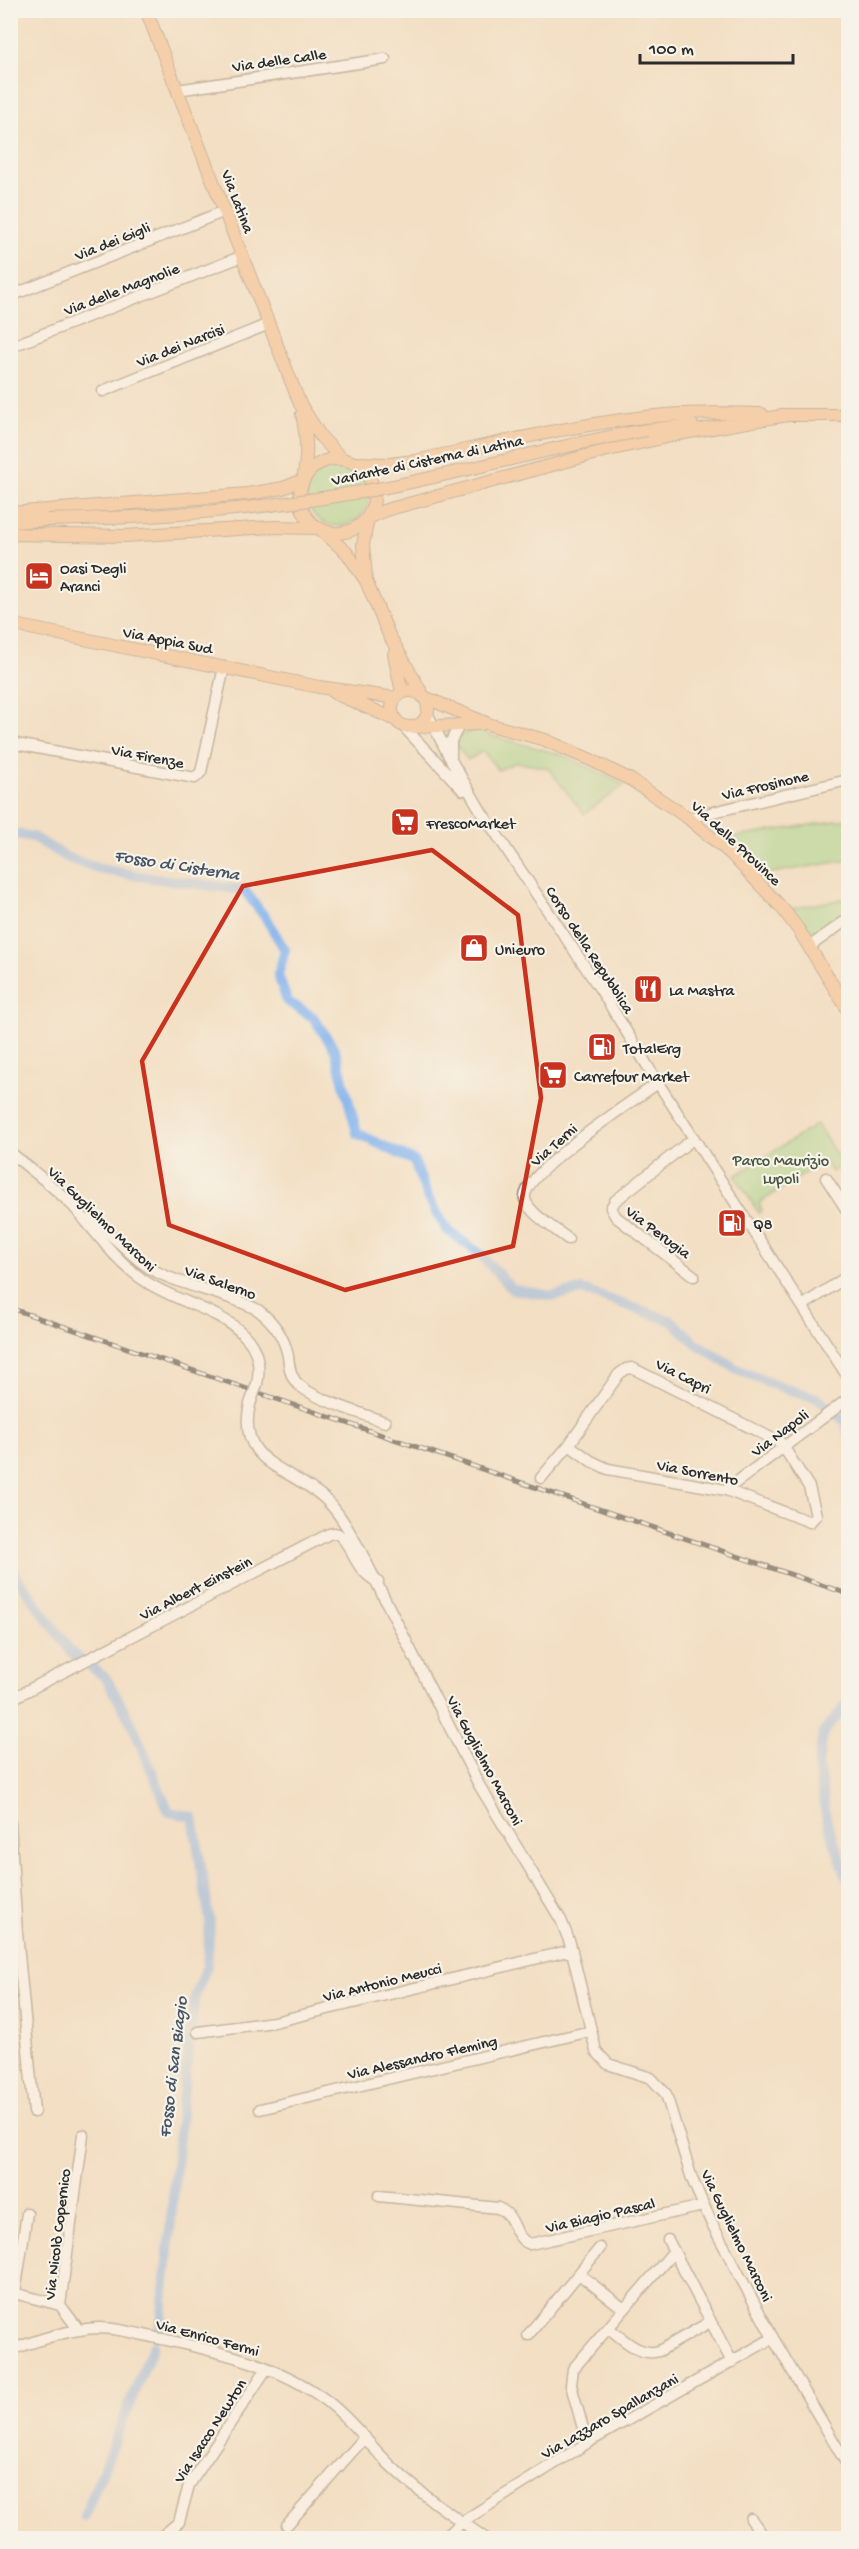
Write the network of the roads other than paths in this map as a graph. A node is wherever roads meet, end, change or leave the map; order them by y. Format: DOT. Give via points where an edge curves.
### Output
graph roads {
  1 [pos="146,10"];
  2 [pos="385,59"];
  3 [pos="177,90"];
  4 [pos="225,211"];
  5 [pos="243,256"];
  6 [pos="10,296"];
  7 [pos="269,324"];
  8 [pos="10,347"];
  9 [pos="103,391"];
  10 [pos="300,404"];
  11 [pos="787,415"];
  12 [pos="849,415"];
  13 [pos="341,458"];
  14 [pos="357,463"];
  15 [pos="303,480"];
  16 [pos="10,513"];
  17 [pos="368,518"];
  18 [pos="10,522"];
  19 [pos="319,528"];
  20 [pos="10,534"];
  21 [pos="366,581"];
  22 [pos="10,624"];
  23 [pos="389,635"];
  24 [pos="224,667"];
  25 [pos="319,687"];
  26 [pos="399,695"];
  27 [pos="424,697"];
  28 [pos="428,715"];
  29 [pos="405,724"];
  30 [pos="460,724"];
  31 [pos="491,725"];
  32 [pos="434,726"];
  33 [pos="16,744"];
  34 [pos="451,760"];
  35 [pos="849,780"];
  36 [pos="482,811"];
  37 [pos="688,818"];
  38 [pos="849,919"];
  39 [pos="809,947"];
  40 [pos="849,1010"];
  41 [pos="658,1083"];
  42 [pos="694,1138"];
  43 [pos="10,1152"];
  44 [pos="826,1178"];
  45 [pos="849,1212"];
  46 [pos="83,1218"];
  47 [pos="568,1239"];
  48 [pos="694,1276"];
  49 [pos="849,1276"];
  50 [pos="802,1306"];
  51 [pos="849,1377"];
  52 [pos="844,1402"];
  53 [pos="385,1422"];
  54 [pos="569,1445"];
  55 [pos="785,1446"];
  56 [pos="542,1478"];
  57 [pos="726,1490"];
  58 [pos="378,1583"];
  59 [pos="10,1701"];
  60 [pos="10,1823"];
  61 [pos="11,1830"];
  62 [pos="14,1933"];
  63 [pos="572,1950"];
  64 [pos="591,2031"];
  65 [pos="198,2032"];
  66 [pos="260,2109"];
  67 [pos="34,2112"];
  68 [pos="83,2135"];
  69 [pos="379,2196"];
  70 [pos="703,2206"];
  71 [pos="27,2212"];
  72 [pos="668,2240"];
  73 [pos="600,2248"];
  74 [pos="674,2251"];
  75 [pos="579,2274"];
  76 [pos="13,2292"];
  77 [pos="60,2305"];
  78 [pos="624,2309"];
  79 [pos="710,2322"];
  80 [pos="608,2328"];
  81 [pos="79,2330"];
  82 [pos="528,2335"];
  83 [pos="773,2338"];
  84 [pos="10,2350"];
  85 [pos="732,2362"];
  86 [pos="267,2368"];
  87 [pos="365,2438"];
  88 [pos="586,2443"];
  89 [pos="849,2466"];
  90 [pos="750,2519"];
  91 [pos="462,2522"];
  92 [pos="287,2525"];
  93 [pos="160,2538"];
  94 [pos="445,2538"];
  95 [pos="485,2538"];
  96 [pos="765,2538"];
  1 -- 3 [label="main road, Via Latina"];
  2 -- 3 [label="street, Via delle Calle"];
  3 -- 4 [label="main road, Via Latina"];
  4 -- 5 [label="main road, Via Latina"];
  4 -- 6 [label="street, Via dei Gigli"];
  5 -- 7 [label="main road, Via Latina"];
  5 -- 8 [label="street, Via delle Magnolie"];
  7 -- 9 [label="street, Via dei Narcisi"];
  7 -- 10 [label="main road, Via Latina"];
  10 -- 13 [label="main road, Via Latina" via="321,437"];
  10 -- 15 [label="main road, Via Latina" via="308,450"];
  11 -- 12 [label="main road, Variante di Cisterna di Latina"];
  11 -- 14 [label="main road" via="653,416 580,426 407,462"];
  11 -- 17 [label="main road" via="604,451 410,502"];
  11 -- 18 [label="main road, Variante di Cisterna di Latina, bridge" via="647,430 299,502 150,516"];
  13 -- 14 [label="main road, Via Latina"];
  13 -- 15 [label="main road" via="322,461"];
  14 -- 17 [label="main road, Via Latina" via="371,478 374,488"];
  15 -- 16 [label="main road" via="247,494"];
  15 -- 19 [label="main road, Via Latina" via="301,507"];
  17 -- 19 [label="main road" via="351,531 329,532"];
  17 -- 21 [label="main road, Via Latina" via="363,551"];
  19 -- 20 [label="main road" via="135,535"];
  19 -- 21 [label="main road, Via Latina" via="347,553"];
  21 -- 23 [label="main road, Via Latina"];
  22 -- 24 [label="main road, Via Appia Sud"];
  23 -- 26 [label="main road, Via Latina"];
  23 -- 27 [label="main road, Via Latina"];
  24 -- 25 [label="main road, Via Appia Sud"];
  24 -- 33 [label="street, Via Firenze" via="201,772 195,778"];
  25 -- 26 [label="main road, Via Appia Sud"];
  25 -- 29 [label="main road, Via Appia Sud"];
  26 -- 27 [label="main road" via="414,691"];
  26 -- 29 [label="main road" via="392,708"];
  27 -- 28 [label="main road"];
  27 -- 31 [label="main road, Via delle Province"];
  28 -- 29 [label="main road" via="426,720"];
  28 -- 32 [label="street, Corso della Repubblica"];
  29 -- 32 [label="main road, Via delle Province"];
  29 -- 36 [label="street, Corso della Repubblica"];
  30 -- 31 [label="main road, Via delle Province"];
  30 -- 32 [label="main road, Via delle Province"];
  30 -- 34 [label="street" via="451,741"];
  31 -- 37 [label="main road, Via delle Province" via="545,740 591,760 638,784"];
  32 -- 34 [label="street, Corso della Repubblica"];
  34 -- 36 [label="street, Corso della Repubblica"];
  35 -- 37 [label="street, Via Frosinone"];
  36 -- 41 [label="street, Corso della Repubblica"];
  37 -- 39 [label="main road, Via delle Province" via="760,884"];
  38 -- 39 [label="street"];
  39 -- 40 [label="main road, Via delle Province"];
  41 -- 42 [label="street, Corso della Repubblica"];
  41 -- 47 [label="street, Via Terni" via="568,1148 527,1190 525,1198 531,1209"];
  42 -- 48 [label="street, Via Perugia" via="611,1208 616,1217"];
  42 -- 50 [label="street, Corso della Repubblica"];
  43 -- 46 [label="street, Via Guglielmo Marconi"];
  44 -- 45 [label="street"];
  46 -- 53 [label="street, Via Salerno" via="104,1228 156,1272 258,1310 280,1333 291,1374 299,1386 315,1396"];
  46 -- 58 [label="street, Via Guglielmo Marconi, bridge" via="141,1279 242,1333 257,1358 259,1370 247,1426 255,1449 329,1503 354,1538"];
  49 -- 50 [label="street"];
  50 -- 51 [label="street, Corso della Repubblica"];
  52 -- 55 [label="street, Via Napoli"];
  54 -- 55 [label="street, Via Capri" via="619,1374 632,1368"];
  54 -- 56 [label="street, Via Capri"];
  54 -- 57 [label="street, Via Sorrento" via="608,1469"];
  55 -- 57 [label="street, Via Napoli"];
  55 -- 57 [label="street, Via Sorrento" via="809,1487 816,1510 812,1521"];
  58 -- 59 [label="street, Via Albert Einstein" via="360,1569 339,1535 329,1534"];
  58 -- 63 [label="street, Via Guglielmo Marconi" via="482,1790 561,1920"];
  60 -- 61 [label="street"];
  61 -- 62 [label="street"];
  62 -- 67 [label="street"];
  63 -- 64 [label="street, Via Guglielmo Marconi"];
  63 -- 65 [label="street, Via Antonio Meucci" via="281,2021"];
  64 -- 66 [label="street, Via Alessandro Fleming"];
  64 -- 70 [label="street, Via Guglielmo Marconi" via="602,2059 647,2076 666,2094"];
  68 -- 77 [label="street, Via Nicolò Copernico"];
  69 -- 70 [label="street, Via Biagio Pascal" via="498,2208 509,2214 520,2238 530,2244"];
  70 -- 83 [label="street, Via Guglielmo Marconi"];
  71 -- 76 [label="street"];
  72 -- 74 [label="street"];
  73 -- 75 [label="street"];
  74 -- 78 [label="street"];
  74 -- 79 [label="street"];
  75 -- 78 [label="street"];
  75 -- 82 [label="street"];
  76 -- 77 [label="street"];
  77 -- 81 [label="street, Via Nicolò Copernico"];
  78 -- 80 [label="street"];
  79 -- 80 [label="street" via="650,2353"];
  79 -- 85 [label="street"];
  80 -- 88 [label="street" via="571,2375"];
  81 -- 84 [label="street, Via Enrico Fermi"];
  81 -- 86 [label="street, Via Enrico Fermi" via="117,2329 228,2354"];
  83 -- 85 [label="street, Via Lazzaro Spallanzani"];
  83 -- 89 [label="street, Via Guglielmo Marconi"];
  85 -- 88 [label="street, Via Lazzaro Spallanzani"];
  86 -- 87 [label="street, Via Enrico Fermi" via="320,2396"];
  86 -- 93 [label="street, Via Isacco Newton" via="189,2485 179,2522"];
  87 -- 91 [label="street, Via Enrico Fermi" via="396,2471"];
  87 -- 92 [label="street"];
  88 -- 91 [label="street, Via Lazzaro Spallanzani"];
  90 -- 96 [label="street"];
  91 -- 94 [label="street, Via Lazzaro Spallanzani"];
  91 -- 95 [label="street, Via Enrico Fermi"];
}
